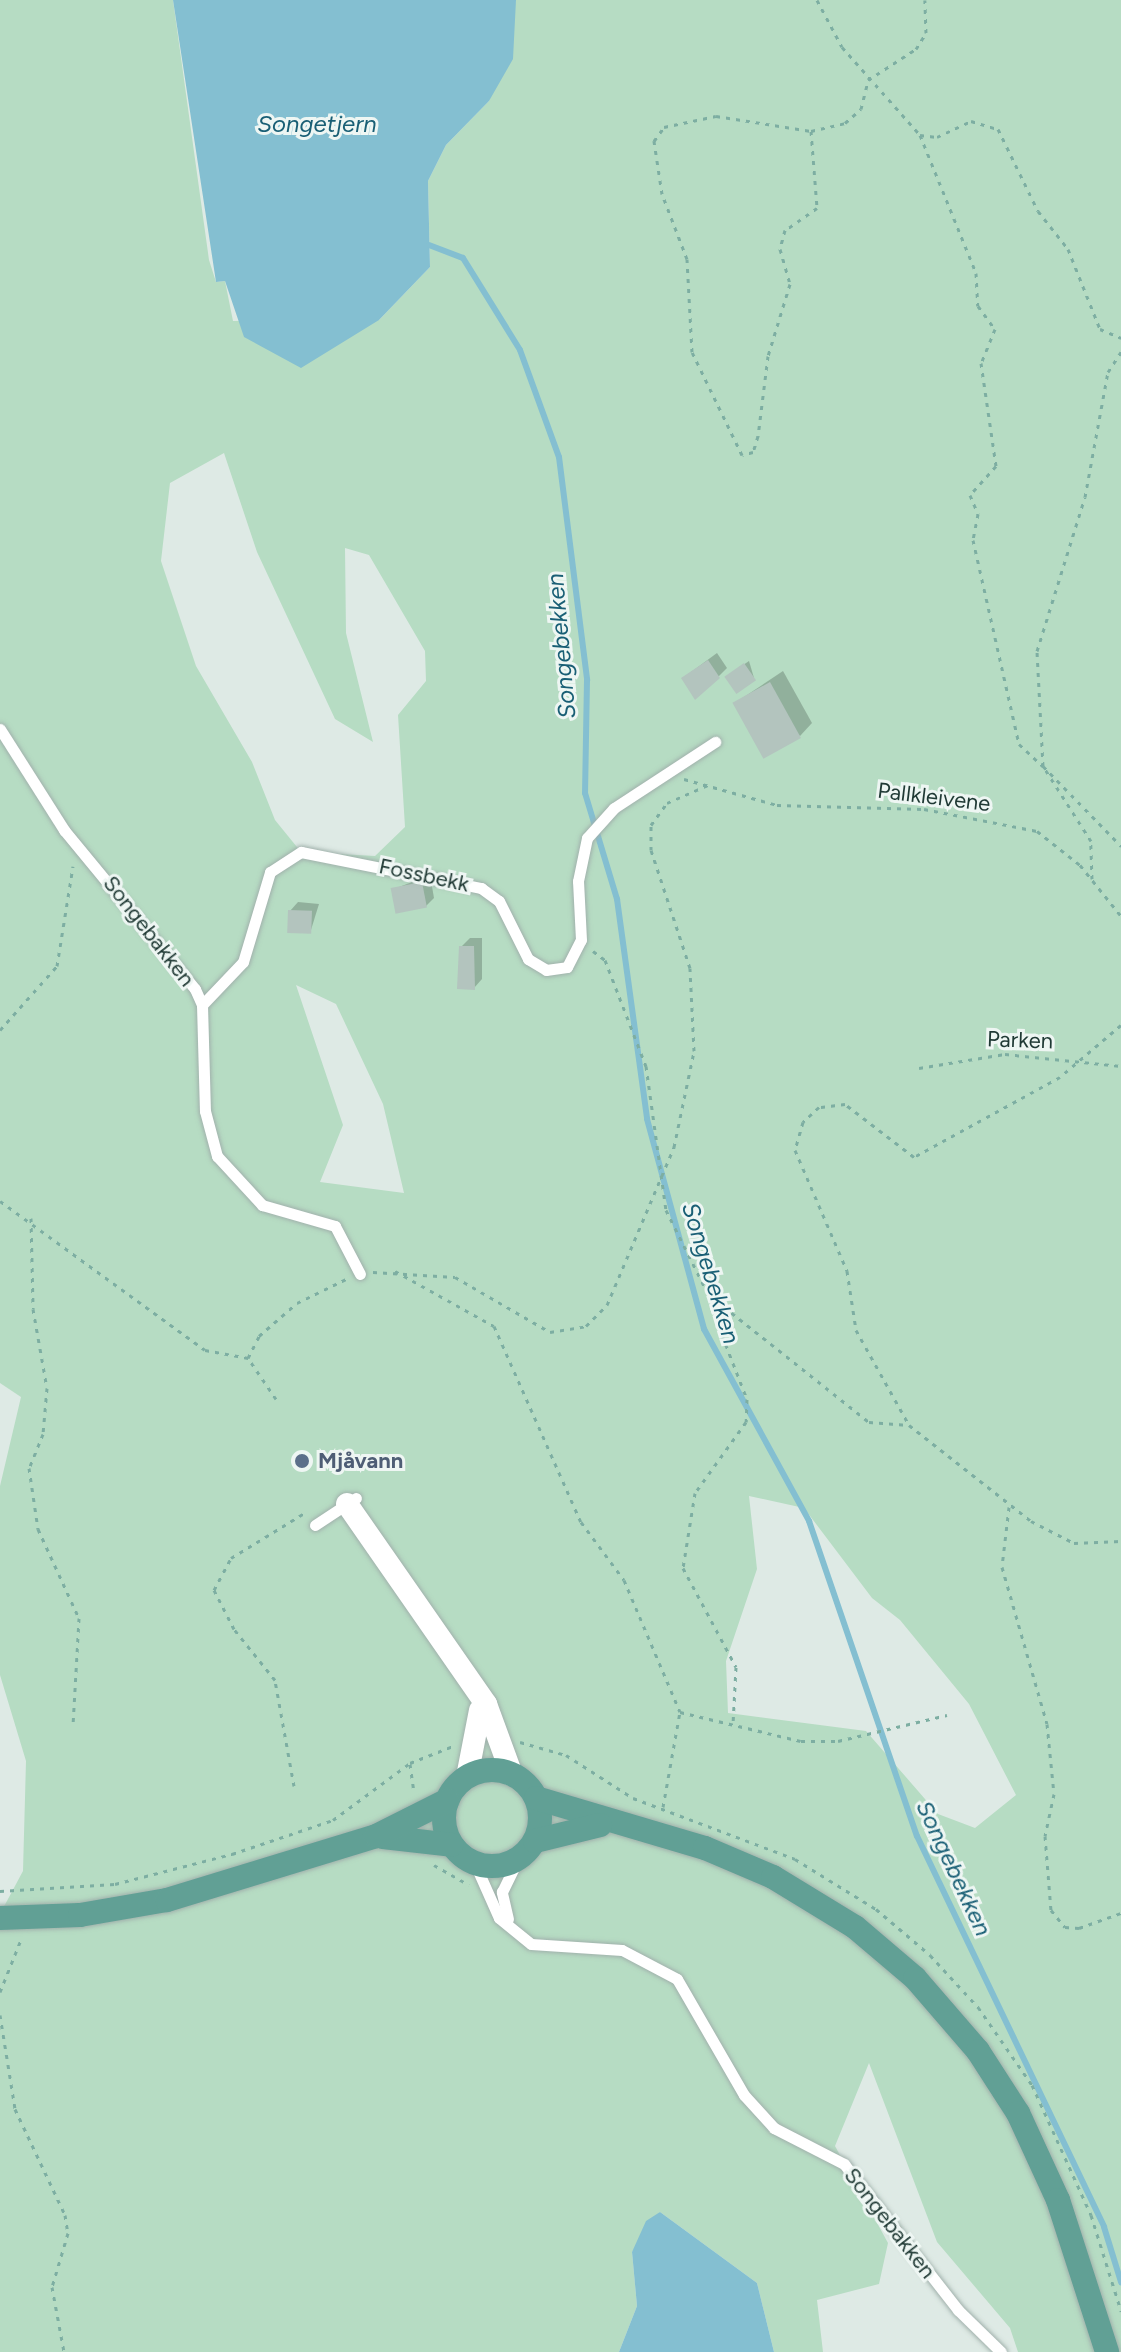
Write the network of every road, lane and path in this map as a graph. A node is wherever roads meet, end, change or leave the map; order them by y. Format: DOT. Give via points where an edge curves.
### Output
graph roads {
  1 [pos="817,0"];
  2 [pos="925,0"];
  3 [pos="868,80"];
  4 [pos="811,131"];
  5 [pos="920,135"];
  6 [pos="1121,338"];
  7 [pos="1121,352"];
  8 [pos="0,729"];
  9 [pos="715,742"];
  10 [pos="1043,766"];
  11 [pos="1121,846"];
  12 [pos="78,847"];
  13 [pos="1092,879"];
  14 [pos="1121,916"];
  15 [pos="581,940"];
  16 [pos="202,1005"];
  17 [pos="1121,1025"];
  18 [pos="0,1030"];
  19 [pos="1082,1059"];
  20 [pos="1121,1066"];
  21 [pos="919,1068"];
  22 [pos="659,1185"];
  23 [pos="0,1201"];
  24 [pos="31,1218"];
  25 [pos="395,1271"];
  26 [pos="360,1274"];
  27 [pos="731,1317"];
  28 [pos="248,1358"];
  29 [pos="276,1399"];
  30 [pos="909,1425"];
  31 [pos="351,1501"];
  32 [pos="1009,1506"];
  33 [pos="306,1512"];
  34 [pos="315,1525"];
  35 [pos="1121,1541"];
  36 [pos="680,1712"];
  37 [pos="947,1715"];
  38 [pos="73,1724"];
  39 [pos="733,1727"];
  40 [pos="488,1742"];
  41 [pos="512,1775"];
  42 [pos="467,1777"];
  43 [pos="294,1786"];
  44 [pos="536,1798"];
  45 [pos="448,1800"];
  46 [pos="663,1809"];
  47 [pos="606,1824"];
  48 [pos="376,1836"];
  49 [pos="452,1845"];
  50 [pos="526,1850"];
  51 [pos="475,1864"];
  52 [pos="0,1891"];
  53 [pos="1121,1913"];
  54 [pos="0,1918"];
  55 [pos="29,1918"];
  56 [pos="512,1931"];
  57 [pos="0,1992"];
  58 [pos="0,2015"];
  59 [pos="1121,2311"];
  60 [pos="64,2352"];
  61 [pos="1001,2352"];
  62 [pos="1107,2352"];
  1 -- 3 [label="path"];
  2 -- 3 [label="path" via="926,33 916,49"];
  3 -- 4 [label="path" via="861,109 845,123"];
  3 -- 5 [label="path"];
  4 -- 4 [label="path" via="716,116 664,127 654,141 662,194 687,259 692,352 742,455 753,452 758,436 768,356 790,284 780,249 785,230 817,208"];
  5 -- 6 [label="path" via="937,137 971,121 998,129 1038,211 1068,249 1100,329"];
  5 -- 10 [label="path" via="976,273 978,306 995,329 981,363 996,466 970,495 978,514 973,540 1019,744"];
  7 -- 10 [label="path" via="1108,372 1085,497 1037,651"];
  8 -- 12 [label="lane, Songebakken"];
  9 -- 15 [label="lane" via="654,782 587,838 578,881"];
  10 -- 11 [label="path"];
  10 -- 13 [label="path" via="1091,841"];
  12 -- 16 [label="lane, Songebakken"];
  12 -- 18 [label="path" via="57,966"];
  13 -- 14 [label="path, Pallkleivene"];
  13 -- 22 [label="path, Pallkleivene" via="1056,842 991,818 877,805 777,805 708,785 667,803 650,833 679,925 695,1012 688,1103"];
  15 -- 16 [label="lane, Fossbekk" via="567,967 546,970 528,959 499,901 481,888 301,852 270,872 243,962"];
  15 -- 22 [label="path" via="605,960 646,1066"];
  16 -- 26 [label="lane, Songebakken" via="205,1111 217,1156 262,1205 335,1226"];
  17 -- 19 [label="path"];
  19 -- 20 [label="path, Parken"];
  19 -- 21 [label="path, Parken" via="967,1055"];
  19 -- 30 [label="path" via="914,1157 845,1104 819,1107 803,1122 795,1150 847,1271 856,1330"];
  22 -- 25 [label="path" via="607,1305 586,1326 550,1332 476,1285"];
  22 -- 27 [label="path" via="696,1275"];
  23 -- 24 [label="path"];
  24 -- 28 [label="path" via="205,1350"];
  24 -- 38 [label="path" via="33,1309 47,1388 43,1434 29,1468 38,1529 79,1618"];
  25 -- 26 [label="path"];
  25 -- 36 [label="path" via="494,1326 581,1522 624,1580"];
  26 -- 28 [label="path" via="274,1319"];
  27 -- 30 [label="path" via="869,1422"];
  27 -- 39 [label="path" via="722,1335 747,1399 746,1422 695,1493 683,1568 736,1667"];
  28 -- 29 [label="path"];
  30 -- 32 [label="path" via="965,1463"];
  31 -- 34 [label="lane"];
  31 -- 40 [label="street" via="479,1697"];
  32 -- 35 [label="path" via="1074,1543"];
  32 -- 53 [label="path" via="1002,1567 1047,1724 1053,1780 1045,1836 1051,1910 1065,1927 1079,1928"];
  33 -- 43 [label="path" via="231,1558 214,1590 234,1629 275,1680"];
  36 -- 39 [label="path"];
  36 -- 46 [label="path"];
  37 -- 39 [label="path" via="872,1738 801,1741"];
  40 -- 41 [label="street"];
  40 -- 42 [label="street"];
  40 -- 46 [label="path" via="558,1752"];
  40 -- 52 [label="path" via="410,1763 333,1820 232,1854 115,1884"];
  41 -- 42 [label="main road"];
  41 -- 44 [label="main road"];
  42 -- 45 [label="main road"];
  44 -- 47 [label="main road"];
  44 -- 50 [label="main road"];
  45 -- 48 [label="main road"];
  45 -- 49 [label="main road" via="444,1818"];
  46 -- 59 [label="path" via="753,1838 826,1876 955,1980 1032,2085 1091,2215"];
  47 -- 50 [label="main road"];
  47 -- 62 [label="main road" via="705,1848 783,1882 855,1927 939,2003 997,2079 1035,2148"];
  48 -- 49 [label="main road"];
  48 -- 55 [label="main road" via="167,1900"];
  49 -- 51 [label="main road"];
  50 -- 51 [label="main road"];
  50 -- 56 [label="lane" via="502,1892"];
  51 -- 56 [label="lane" via="499,1918"];
  54 -- 55 [label="main road"];
  55 -- 57 [label="path"];
  56 -- 61 [label="lane, Songebakken" via="539,1946 600,1946 635,1955 691,1993 744,2095 774,2128 844,2164 958,2310"];
  58 -- 60 [label="path" via="15,2109 65,2215 68,2233 52,2287"];
}
